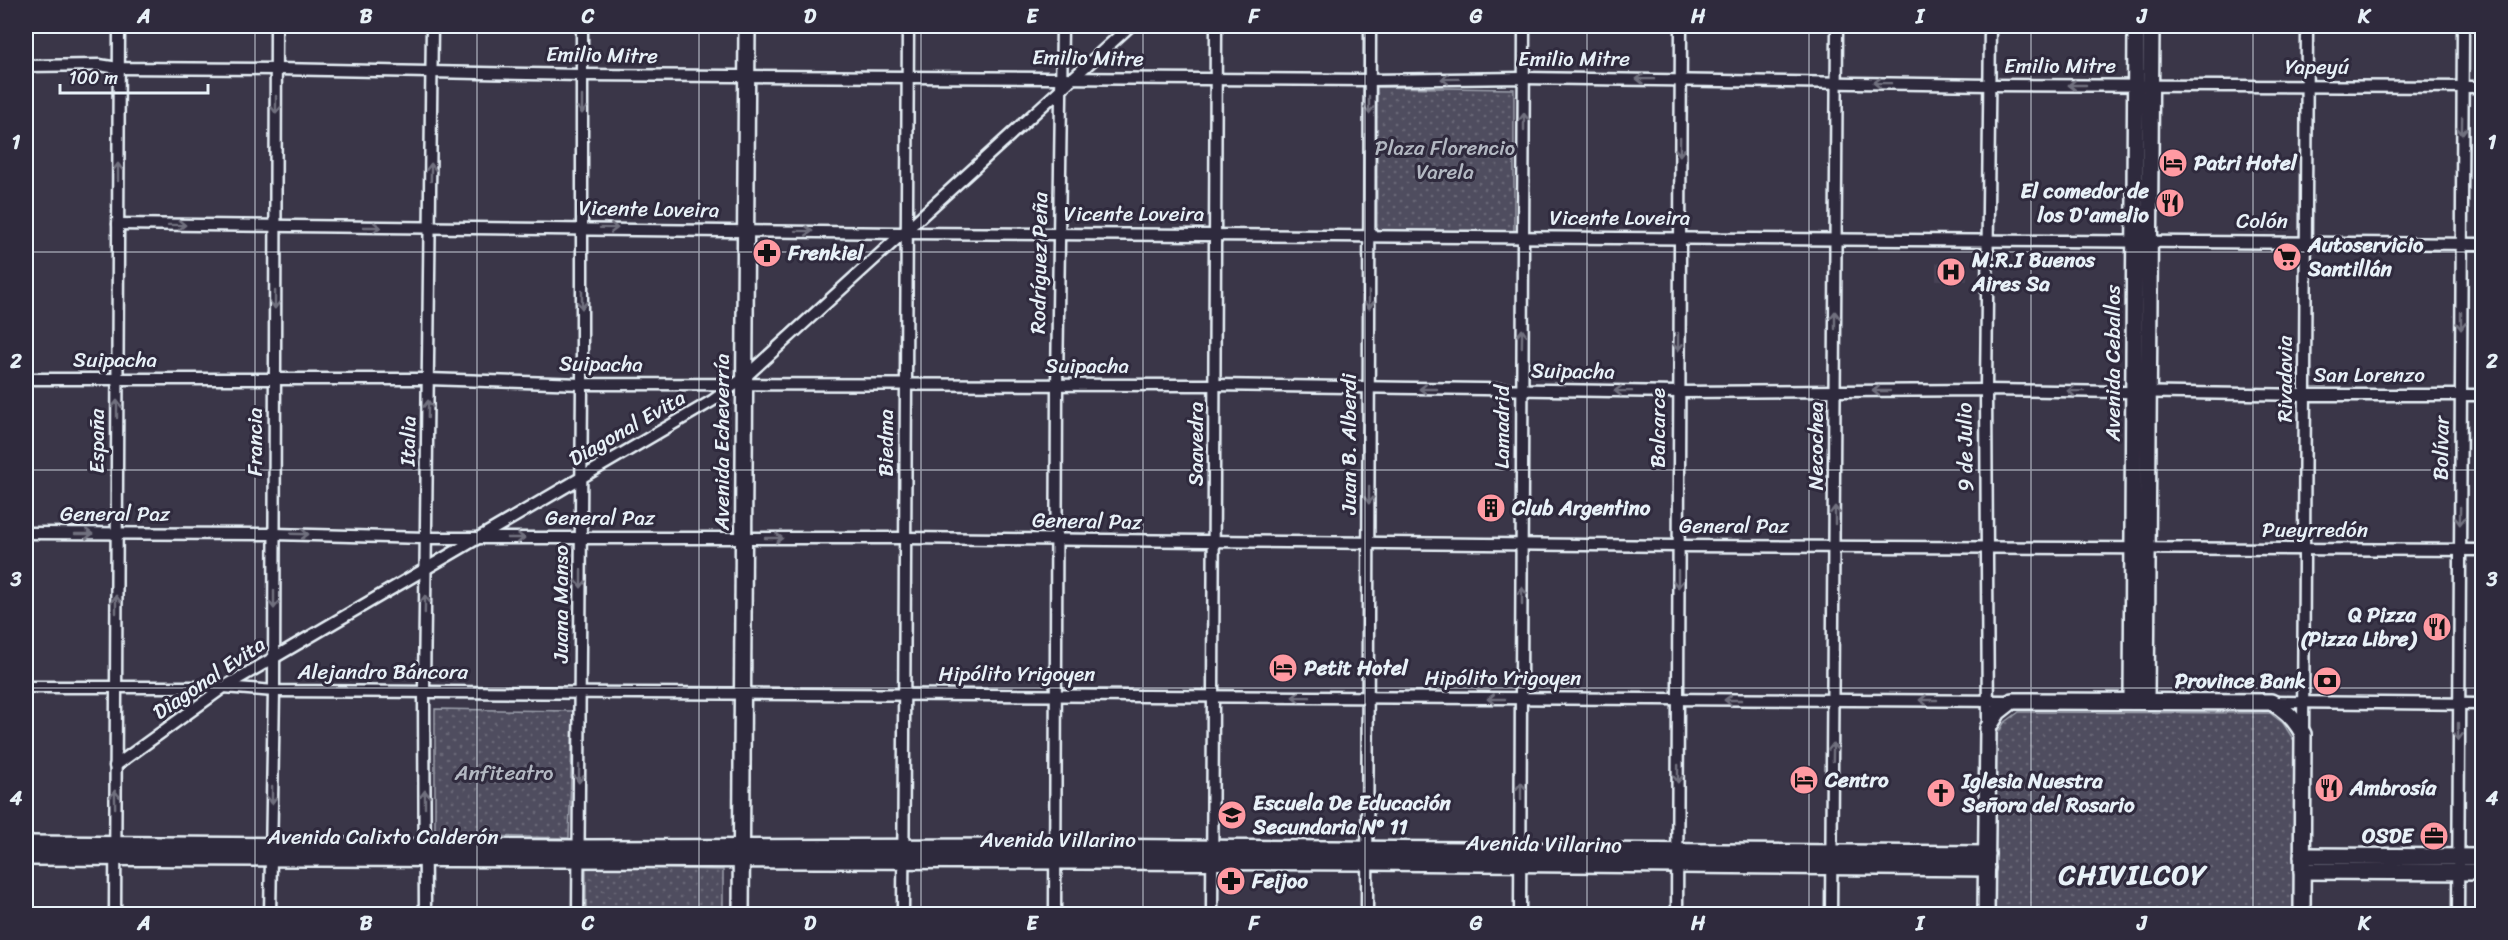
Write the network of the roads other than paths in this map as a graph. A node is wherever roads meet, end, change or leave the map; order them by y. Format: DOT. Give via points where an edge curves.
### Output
graph roads {
  1 [pos="119,26"];
  2 [pos="276,26"];
  3 [pos="432,26"];
  4 [pos="582,26"];
  5 [pos="747,26"];
  6 [pos="908,26"];
  7 [pos="1062,26"];
  8 [pos="1130,26"];
  9 [pos="1216,26"];
  10 [pos="1370,26"];
  11 [pos="1524,26"];
  12 [pos="1681,26"];
  13 [pos="1837,26"];
  14 [pos="1990,26"];
  15 [pos="2136,26"];
  16 [pos="2151,26"];
  17 [pos="2307,26"];
  18 [pos="2463,26"];
  19 [pos="26,66"];
  20 [pos="118,68"];
  21 [pos="276,69"];
  22 [pos="432,72"];
  23 [pos="582,75"];
  24 [pos="747,76"];
  25 [pos="908,76"];
  26 [pos="1074,76"];
  27 [pos="1524,78"];
  28 [pos="1215,79"];
  29 [pos="1369,80"];
  30 [pos="1681,80"];
  31 [pos="1062,82"];
  32 [pos="1837,83"];
  33 [pos="1990,85"];
  34 [pos="2143,85"];
  35 [pos="2307,86"];
  36 [pos="2463,87"];
  37 [pos="2482,87"];
  38 [pos="118,224"];
  39 [pos="276,227"];
  40 [pos="430,227"];
  41 [pos="582,228"];
  42 [pos="745,230"];
  43 [pos="905,232"];
  44 [pos="1059,233"];
  45 [pos="1215,235"];
  46 [pos="1368,237"];
  47 [pos="1524,237"];
  48 [pos="1678,237"];
  49 [pos="1835,238"];
  50 [pos="1989,239"];
  51 [pos="2143,240"];
  52 [pos="2306,241"];
  53 [pos="2461,243"];
  54 [pos="2482,244"];
  55 [pos="26,379"];
  56 [pos="428,379"];
  57 [pos="117,380"];
  58 [pos="274,380"];
  59 [pos="741,383"];
  60 [pos="582,384"];
  61 [pos="906,385"];
  62 [pos="1057,385"];
  63 [pos="1215,385"];
  64 [pos="1370,389"];
  65 [pos="1522,389"];
  66 [pos="1986,390"];
  67 [pos="1835,391"];
  68 [pos="1678,392"];
  69 [pos="2141,392"];
  70 [pos="2461,394"];
  71 [pos="2306,395"];
  72 [pos="2482,395"];
  73 [pos="581,477"];
  74 [pos="26,533"];
  75 [pos="116,534"];
  76 [pos="274,534"];
  77 [pos="743,537"];
  78 [pos="426,538"];
  79 [pos="476,538"];
  80 [pos="581,538"];
  81 [pos="904,538"];
  82 [pos="1057,540"];
  83 [pos="1215,542"];
  84 [pos="1368,543"];
  85 [pos="1522,544"];
  86 [pos="1678,546"];
  87 [pos="1835,546"];
  88 [pos="2140,547"];
  89 [pos="1987,548"];
  90 [pos="2305,550"];
  91 [pos="2460,550"];
  92 [pos="2482,550"];
  93 [pos="426,568"];
  94 [pos="273,657"];
  95 [pos="116,686"];
  96 [pos="26,687"];
  97 [pos="224,687"];
  98 [pos="274,691"];
  99 [pos="424,691"];
  100 [pos="580,692"];
  101 [pos="741,694"];
  102 [pos="903,694"];
  103 [pos="1056,694"];
  104 [pos="1214,696"];
  105 [pos="1368,698"];
  106 [pos="1521,699"];
  107 [pos="1678,699"];
  108 [pos="1833,700"];
  109 [pos="1986,701"];
  110 [pos="2012,701"];
  111 [pos="2139,701"];
  112 [pos="2271,702"];
  113 [pos="2302,702"];
  114 [pos="2458,704"];
  115 [pos="2482,704"];
  116 [pos="1988,728"];
  117 [pos="2303,734"];
  118 [pos="115,766"];
  119 [pos="26,844"];
  120 [pos="116,851"];
  121 [pos="425,851"];
  122 [pos="271,852"];
  123 [pos="578,853"];
  124 [pos="741,853"];
  125 [pos="903,854"];
  126 [pos="1056,854"];
  127 [pos="1212,855"];
  128 [pos="1367,856"];
  129 [pos="26,857"];
  130 [pos="1520,857"];
  131 [pos="2482,857"];
  132 [pos="1677,859"];
  133 [pos="1831,859"];
  134 [pos="1987,861"];
  135 [pos="2302,864"];
  136 [pos="2458,864"];
  137 [pos="2482,872"];
  138 [pos="115,915"];
  139 [pos="270,915"];
  140 [pos="425,915"];
  141 [pos="578,915"];
  142 [pos="741,915"];
  143 [pos="903,915"];
  144 [pos="1055,915"];
  145 [pos="1212,915"];
  146 [pos="1367,915"];
  147 [pos="1520,915"];
  148 [pos="1677,915"];
  149 [pos="1831,915"];
  150 [pos="1986,915"];
  151 [pos="2302,915"];
  152 [pos="2458,915"];
  1 -- 20 [label="street, España"];
  2 -- 21 [label="street, Francia"];
  3 -- 22 [label="street, Italia"];
  4 -- 23 [label="street, Juana Manso"];
  5 -- 24 [label="main road, Avenida Echeverría"];
  6 -- 25 [label="street, Biedma"];
  7 -- 31 [label="street, Rodríguez Peña"];
  8 -- 26 [label="street"];
  9 -- 28 [label="street, Saavedra"];
  10 -- 29 [label="street, Juan B. Alberdi"];
  11 -- 27 [label="street, Lamadrid"];
  12 -- 30 [label="street, Balcarce"];
  13 -- 32 [label="street, Necochea"];
  14 -- 33 [label="street, 9 de Julio"];
  15 -- 34 [label="main road, Avenida Ceballos"];
  16 -- 34 [label="main road, Avenida Ceballos"];
  17 -- 35 [label="street, Rivadavia"];
  18 -- 36 [label="street, Bolívar"];
  19 -- 20 [label="street, Emilio Mitre"];
  20 -- 21 [label="street, Emilio Mitre"];
  38 -- 20 [label="street, España, one-way"];
  21 -- 22 [label="street, Emilio Mitre"];
  21 -- 39 [label="street, Francia, one-way"];
  22 -- 23 [label="street, Emilio Mitre"];
  40 -- 22 [label="street, Italia, one-way"];
  23 -- 24 [label="street, Emilio Mitre"];
  23 -- 41 [label="street, Juana Manso, one-way"];
  24 -- 25 [label="street, Emilio Mitre"];
  24 -- 42 [label="main road, Avenida Echeverría"];
  25 -- 31 [label="street, Emilio Mitre"];
  25 -- 43 [label="street, Biedma"];
  26 -- 28 [label="street, Emilio Mitre"];
  26 -- 31 [label="street, Emilio Mitre"];
  27 -- 29 [label="street, Emilio Mitre, one-way"];
  30 -- 27 [label="street, Emilio Mitre, one-way"];
  47 -- 27 [label="street, Lamadrid, one-way"];
  28 -- 29 [label="street, Emilio Mitre"];
  28 -- 45 [label="street, Saavedra"];
  29 -- 46 [label="street, Juan B. Alberdi, one-way"];
  30 -- 32 [label="street, Emilio Mitre"];
  30 -- 48 [label="street, Balcarce, one-way"];
  31 -- 43 [label="street, Diagonal Evita"];
  31 -- 44 [label="street, Rodríguez Peña"];
  33 -- 32 [label="street, Emilio Mitre, one-way"];
  32 -- 49 [label="street, Necochea"];
  34 -- 33 [label="street, Emilio Mitre, one-way"];
  33 -- 50 [label="street, 9 de Julio"];
  34 -- 35 [label="street, Yapeyú"];
  34 -- 51 [label="main road, Avenida Ceballos"];
  35 -- 36 [label="street, Yapeyú"];
  35 -- 52 [label="street, Rivadavia"];
  36 -- 37 [label="street, Yapeyú"];
  36 -- 53 [label="street, Bolívar, one-way"];
  38 -- 39 [label="street, Vicente Loveira, one-way"];
  38 -- 57 [label="street, España"];
  39 -- 40 [label="street, Vicente Loveira, one-way"];
  39 -- 58 [label="street, Francia, one-way"];
  40 -- 41 [label="street, Vicente Loveira"];
  40 -- 56 [label="street, Italia"];
  41 -- 42 [label="street, Vicente Loveira, one-way"];
  41 -- 60 [label="street, Juana Manso, one-way"];
  42 -- 43 [label="street, Vicente Loveira, one-way"];
  42 -- 59 [label="main road, Avenida Echeverría"];
  43 -- 44 [label="street, Vicente Loveira"];
  43 -- 59 [label="street, Diagonal Evita"];
  43 -- 61 [label="street, Biedma"];
  44 -- 45 [label="street, Vicente Loveira"];
  44 -- 62 [label="street, Rodríguez Peña"];
  45 -- 46 [label="street, Vicente Loveira"];
  45 -- 63 [label="street, Saavedra"];
  46 -- 47 [label="street, Vicente Loveira"];
  46 -- 64 [label="street, Juan B. Alberdi, one-way"];
  47 -- 48 [label="street, Vicente Loveira"];
  65 -- 47 [label="street, Lamadrid, one-way"];
  48 -- 49 [label="street, Vicente Loveira"];
  48 -- 68 [label="street, Balcarce, one-way"];
  49 -- 50 [label="street, Vicente Loveira"];
  67 -- 49 [label="street, Necochea, one-way"];
  50 -- 51 [label="street, Vicente Loveira"];
  50 -- 66 [label="street, 9 de Julio"];
  51 -- 52 [label="street, Colón"];
  51 -- 69 [label="main road, Avenida Ceballos"];
  52 -- 53 [label="street, Colón"];
  52 -- 71 [label="street, Rivadavia"];
  53 -- 54 [label="street, Colón"];
  53 -- 70 [label="street, Bolívar, one-way"];
  55 -- 57 [label="street, Suipacha"];
  56 -- 58 [label="street, Suipacha"];
  56 -- 60 [label="street, Suipacha"];
  78 -- 56 [label="street, Italia, one-way"];
  57 -- 58 [label="street, Suipacha"];
  75 -- 57 [label="street, España, one-way"];
  58 -- 76 [label="street, Francia"];
  59 -- 60 [label="street, Suipacha"];
  59 -- 61 [label="street, Suipacha"];
  59 -- 73 [label="street, Diagonal Evita"];
  59 -- 77 [label="main road, Avenida Echeverría"];
  60 -- 73 [label="street, Juana Manso"];
  61 -- 62 [label="street, Suipacha"];
  61 -- 81 [label="street, Biedma"];
  62 -- 63 [label="street, Suipacha"];
  62 -- 82 [label="street, Rodríguez Peña"];
  63 -- 64 [label="street, Suipacha"];
  63 -- 83 [label="street, Saavedra"];
  65 -- 64 [label="street, Suipacha, one-way"];
  64 -- 84 [label="street, Juan B. Alberdi, one-way"];
  68 -- 65 [label="street, Suipacha, one-way"];
  65 -- 85 [label="street, Lamadrid"];
  66 -- 67 [label="street, Suipacha, one-way"];
  69 -- 66 [label="street, Suipacha, one-way"];
  66 -- 89 [label="street, 9 de Julio"];
  67 -- 68 [label="street, Suipacha"];
  87 -- 67 [label="street, Necochea, one-way"];
  68 -- 86 [label="street, Balcarce"];
  69 -- 71 [label="street, San Lorenzo"];
  69 -- 88 [label="main road, Avenida Ceballos"];
  70 -- 71 [label="street, San Lorenzo"];
  70 -- 72 [label="street, San Lorenzo"];
  70 -- 91 [label="street, Bolívar, one-way"];
  71 -- 90 [label="street, Rivadavia"];
  73 -- 79 [label="street, Diagonal Evita"];
  73 -- 80 [label="street, Juana Manso"];
  74 -- 75 [label="street, General Paz, one-way"];
  75 -- 76 [label="street, General Paz"];
  95 -- 75 [label="street, España, one-way"];
  76 -- 78 [label="street, General Paz, one-way"];
  76 -- 94 [label="street, Francia, one-way"];
  77 -- 80 [label="street, General Paz"];
  77 -- 81 [label="street, General Paz, one-way"];
  77 -- 101 [label="main road, Avenida Echeverría"];
  78 -- 79 [label="street, General Paz"];
  78 -- 93 [label="street, Italia"];
  79 -- 80 [label="street, General Paz, one-way"];
  79 -- 93 [label="street, Diagonal Evita"];
  80 -- 100 [label="street, Juana Manso, one-way"];
  81 -- 82 [label="street, General Paz"];
  81 -- 102 [label="street, Biedma"];
  82 -- 83 [label="street, General Paz"];
  82 -- 103 [label="street, Rodríguez Peña"];
  83 -- 84 [label="street, General Paz"];
  83 -- 104 [label="street, Saavedra"];
  84 -- 85 [label="street, General Paz"];
  84 -- 105 [label="street, Juan B. Alberdi"];
  85 -- 86 [label="street, General Paz"];
  106 -- 85 [label="street, Lamadrid, one-way"];
  86 -- 87 [label="street, General Paz"];
  86 -- 107 [label="street, Balcarce, one-way"];
  87 -- 89 [label="street, General Paz"];
  87 -- 108 [label="street, Necochea"];
  88 -- 89 [label="street, General Paz"];
  88 -- 90 [label="street, Pueyrredón"];
  88 -- 111 [label="main road, Avenida Ceballos"];
  89 -- 109 [label="street, 9 de Julio"];
  90 -- 91 [label="street, Pueyrredón"];
  90 -- 113 [label="street, Rivadavia"];
  91 -- 92 [label="street, Pueyrredón"];
  91 -- 114 [label="street, Bolívar"];
  93 -- 94 [label="street, Diagonal Evita"];
  99 -- 93 [label="street, Italia, one-way"];
  94 -- 97 [label="street, Diagonal Evita"];
  94 -- 98 [label="street, Francia"];
  95 -- 96 [label="street, Alejandro Báncora"];
  95 -- 97 [label="street, Alejandro Báncora"];
  95 -- 118 [label="street, España"];
  97 -- 98 [label="street, Alejandro Báncora"];
  97 -- 118 [label="street, Diagonal Evita"];
  98 -- 99 [label="street, Alejandro Báncora"];
  98 -- 122 [label="street, Francia, one-way"];
  99 -- 100 [label="street, Alejandro Báncora"];
  121 -- 99 [label="street, Italia, one-way"];
  100 -- 101 [label="street, Alejandro Báncora"];
  100 -- 123 [label="street, Juana Manso, one-way"];
  101 -- 102 [label="street, Hipólito Yrigoyen"];
  101 -- 124 [label="main road, Avenida Echeverría"];
  102 -- 103 [label="street, Hipólito Yrigoyen"];
  102 -- 125 [label="street, Biedma"];
  103 -- 104 [label="street, Hipólito Yrigoyen"];
  103 -- 126 [label="street, Rodríguez Peña"];
  105 -- 104 [label="street, Hipólito Yrigoyen, one-way"];
  104 -- 127 [label="street, Saavedra"];
  106 -- 105 [label="street, Hipólito Yrigoyen, one-way"];
  105 -- 128 [label="street, Juan B. Alberdi"];
  106 -- 107 [label="street, Hipólito Yrigoyen"];
  130 -- 106 [label="street, Lamadrid, one-way"];
  108 -- 107 [label="street, Hipólito Yrigoyen, one-way"];
  107 -- 132 [label="street, Balcarce, one-way"];
  109 -- 108 [label="street, Hipólito Yrigoyen, one-way"];
  133 -- 108 [label="street, Necochea, one-way"];
  109 -- 110 [label="street, Hipólito Yrigoyen"];
  109 -- 116 [label="street, 9 de Julio"];
  110 -- 111 [label="main road, Hipólito Yrigoyen"];
  110 -- 116 [label="main road" via="1998,712"];
  111 -- 112 [label="main road, Hipólito Yrigoyen"];
  112 -- 113 [label="street"];
  112 -- 117 [label="main road" via="2290,715"];
  113 -- 114 [label="street"];
  113 -- 117 [label="street, Rivadavia"];
  114 -- 115 [label="street"];
  114 -- 136 [label="street, Bolívar, one-way"];
  116 -- 134 [label="main road, 9 de Julio"];
  117 -- 135 [label="main road, Rivadavia"];
  120 -- 118 [label="street, España, one-way"];
  119 -- 120 [label="main road, Avenida Calixto Calderón"];
  120 -- 122 [label="main road, Avenida Calixto Calderón"];
  120 -- 129 [label="main road, Avenida Calixto Calderón"];
  120 -- 138 [label="street, España"];
  121 -- 122 [label="main road, Avenida Calixto Calderón"];
  121 -- 123 [label="main road, Avenida Calixto Calderón"];
  121 -- 140 [label="street, Italia"];
  122 -- 139 [label="street, Francia"];
  123 -- 124 [label="main road, Avenida Calixto Calderón"];
  123 -- 141 [label="street, Juana Manso"];
  124 -- 125 [label="main road, Avenida Villarino"];
  124 -- 142 [label="main road, Avenida Echeverría"];
  125 -- 126 [label="main road, Avenida Villarino"];
  125 -- 143 [label="street, Biedma"];
  126 -- 127 [label="main road, Avenida Villarino"];
  126 -- 144 [label="street, Rodríguez Peña"];
  127 -- 128 [label="main road, Avenida Villarino"];
  127 -- 145 [label="street, Saavedra"];
  128 -- 130 [label="main road, Avenida Villarino"];
  128 -- 146 [label="street, Juan B. Alberdi"];
  130 -- 132 [label="main road, Avenida Villarino"];
  130 -- 147 [label="street, Lamadrid"];
  131 -- 136 [label="main road"];
  132 -- 133 [label="main road, Avenida Villarino"];
  132 -- 148 [label="street, Balcarce"];
  133 -- 134 [label="main road, Avenida Villarino"];
  133 -- 149 [label="street, Necochea"];
  134 -- 150 [label="main road, 9 de Julio"];
  135 -- 136 [label="main road"];
  135 -- 151 [label="main road, Rivadavia"];
  136 -- 137 [label="main road"];
  136 -- 152 [label="street, Bolívar"];
}
